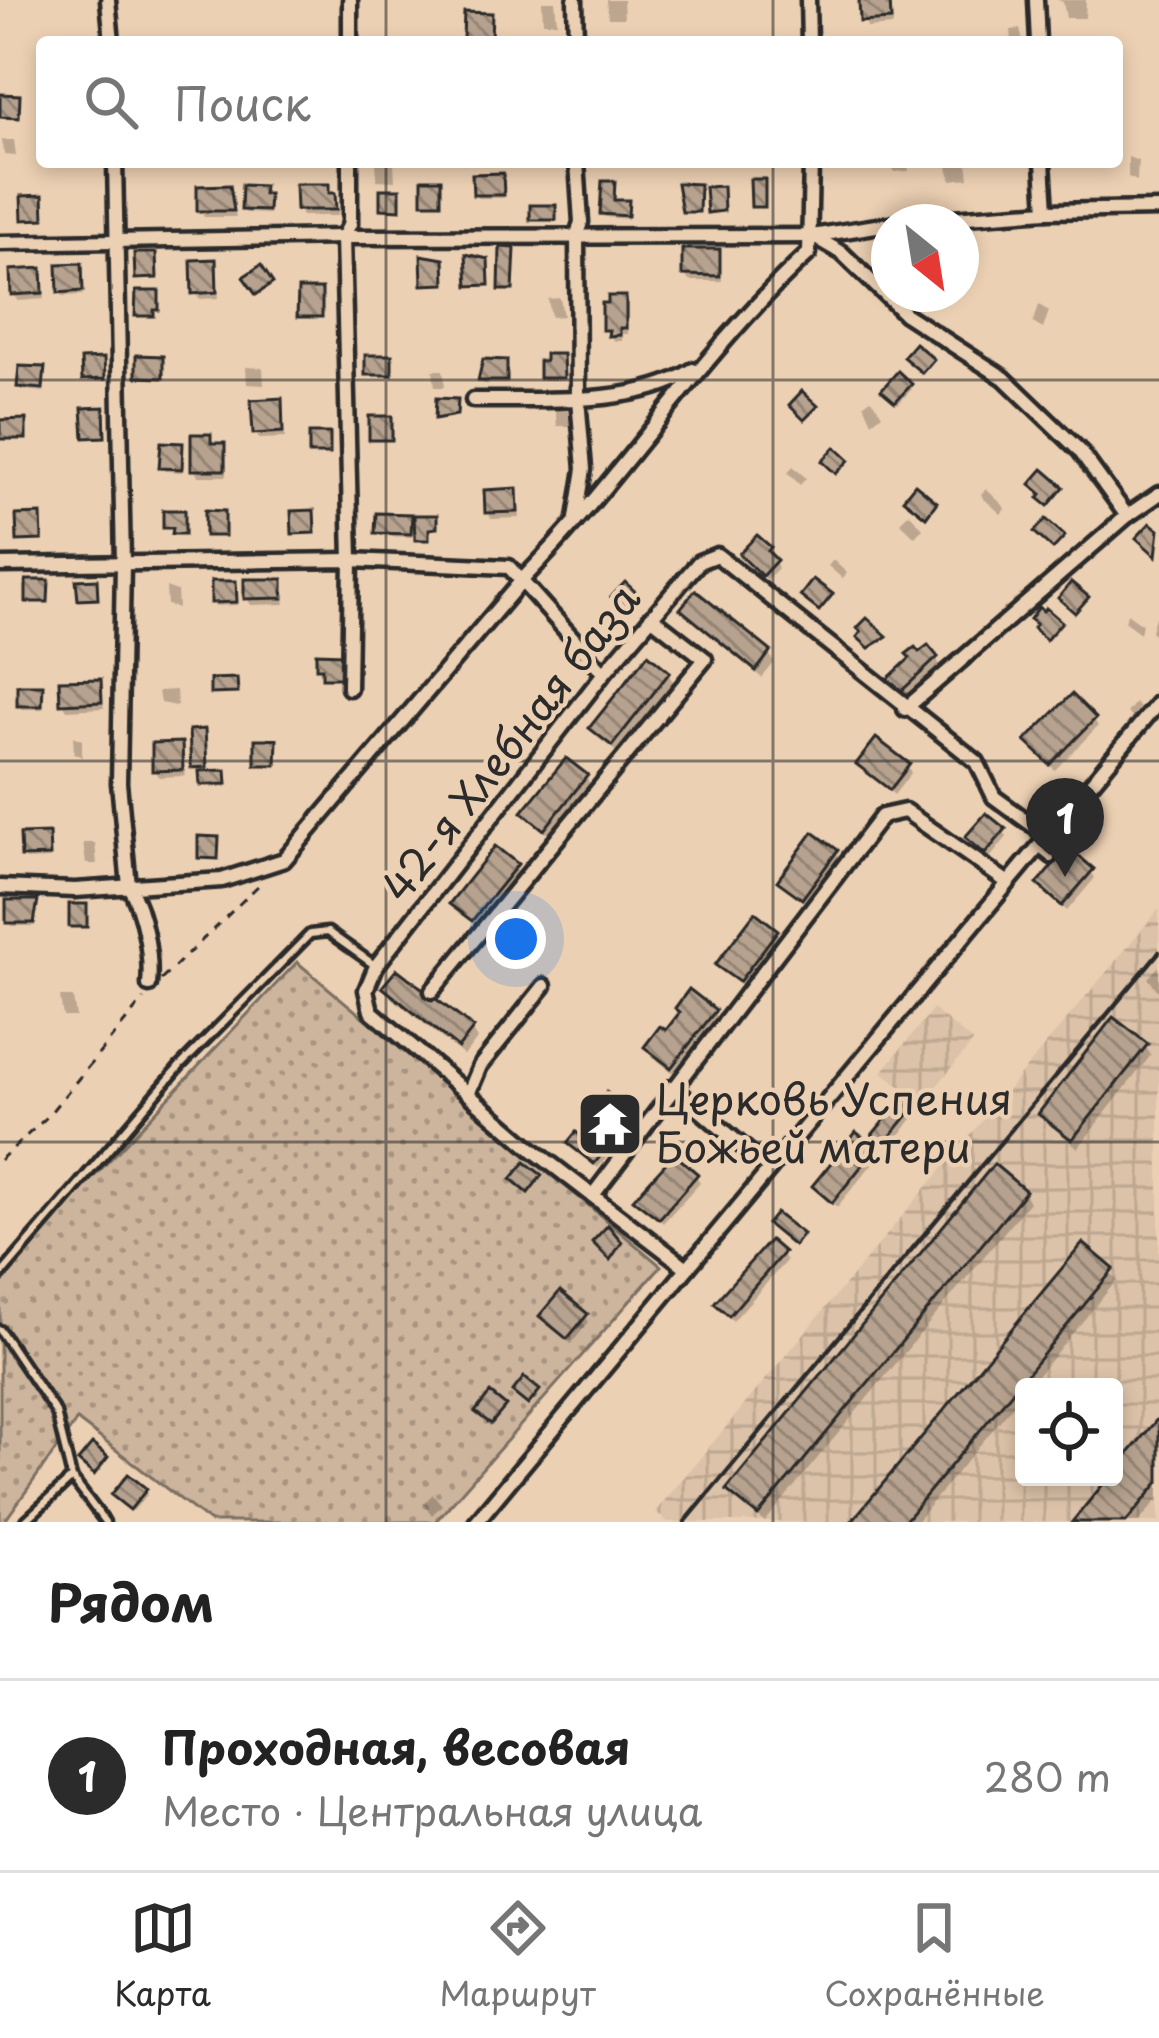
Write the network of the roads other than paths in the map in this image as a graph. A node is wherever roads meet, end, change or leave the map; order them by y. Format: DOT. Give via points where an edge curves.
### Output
graph roads {
  1 [pos="108,0"];
  2 [pos="350,0"];
  3 [pos="575,0"];
  4 [pos="808,0"];
  5 [pos="1036,0"];
  6 [pos="111,36"];
  7 [pos="350,36"];
  8 [pos="576,36"];
  9 [pos="809,36"];
  10 [pos="1038,36"];
  11 [pos="115,168"];
  12 [pos="350,168"];
  13 [pos="578,168"];
  14 [pos="811,168"];
  15 [pos="1043,168"];
  16 [pos="1159,209"];
  17 [pos="1046,211"];
  18 [pos="979,216"];
  19 [pos="871,227"];
  20 [pos="577,235"];
  21 [pos="812,236"];
  22 [pos="343,237"];
  23 [pos="0,242"];
  24 [pos="117,242"];
  25 [pos="708,359"];
  26 [pos="578,399"];
  27 [pos="473,400"];
  28 [pos="1159,494"];
  29 [pos="1127,516"];
  30 [pos="575,519"];
  31 [pos="351,560"];
  32 [pos="123,564"];
  33 [pos="0,565"];
  34 [pos="523,579"];
  35 [pos="651,617"];
  36 [pos="604,673"];
  37 [pos="349,688"];
  38 [pos="1159,702"];
  39 [pos="905,709"];
  40 [pos="1046,835"];
  41 [pos="1036,848"];
  42 [pos="1052,860"];
  43 [pos="1007,882"];
  44 [pos="128,886"];
  45 [pos="0,887"];
  46 [pos="376,966"];
  47 [pos="149,985"];
  48 [pos="544,986"];
  49 [pos="432,991"];
  50 [pos="673,1087"];
  51 [pos="469,1092"];
  52 [pos="769,1169"];
  53 [pos="593,1195"];
  54 [pos="687,1268"];
  55 [pos="0,1276"];
  56 [pos="0,1330"];
  57 [pos="72,1478"];
  58 [pos="24,1522"];
  59 [pos="105,1522"];
  60 [pos="476,1522"];
  1 -- 6 [label="street"];
  2 -- 7 [label="street"];
  3 -- 8 [label="street"];
  4 -- 9 [label="street"];
  5 -- 10 [label="street"];
  11 -- 24 [label="street"];
  12 -- 22 [label="street"];
  13 -- 20 [label="street"];
  14 -- 21 [label="street"];
  15 -- 17 [label="street"];
  16 -- 17 [label="street"];
  17 -- 18 [label="street"];
  19 -- 21 [label="street"];
  20 -- 21 [label="street"];
  20 -- 22 [label="street"];
  20 -- 26 [label="street"];
  21 -- 25 [label="street" via="809,253"];
  21 -- 29 [label="street" via="924,328 1004,378 1080,452"];
  22 -- 24 [label="street"];
  22 -- 31 [label="street"];
  23 -- 24 [label="street"];
  24 -- 32 [label="street"];
  25 -- 26 [label="street" via="659,385"];
  25 -- 30 [label="street"];
  26 -- 27 [label="street"];
  26 -- 30 [label="street" via="584,469"];
  28 -- 29 [label="street"];
  29 -- 39 [label="street"];
  30 -- 34 [label="street"];
  31 -- 32 [label="street"];
  31 -- 34 [label="street" via="508,567"];
  31 -- 37 [label="street"];
  32 -- 33 [label="street"];
  32 -- 44 [label="street" via="119,783"];
  34 -- 36 [label="street"];
  34 -- 44 [label="street" via="284,860 222,880"];
  35 -- 36 [label="street, 42-я Хлебная база"];
  35 -- 39 [label="street, 42-я Хлебная база" via="699,562 717,555"];
  35 -- 49 [label="street" via="705,659"];
  36 -- 46 [label="street, 42-я Хлебная база"];
  38 -- 40 [label="street"];
  39 -- 40 [label="street, 42-я Хлебная база" via="977,762 994,797"];
  40 -- 41 [label="street"];
  41 -- 42 [label="lane"];
  41 -- 43 [label="street"];
  43 -- 50 [label="street" via="905,811 882,816"];
  43 -- 52 [label="street"];
  44 -- 45 [label="street"];
  44 -- 47 [label="street"];
  46 -- 51 [label="street" via="366,989 370,1011"];
  46 -- 55 [label="lane" via="328,932 310,934 180,1066"];
  48 -- 51 [label="street" via="480,1066"];
  50 -- 52 [label="street"];
  50 -- 53 [label="street"];
  51 -- 53 [label="street"];
  52 -- 54 [label="street"];
  53 -- 54 [label="street"];
  54 -- 60 [label="street"];
  56 -- 57 [label="lane" via="56,1413"];
  57 -- 58 [label="lane"];
  57 -- 59 [label="lane"];
}
